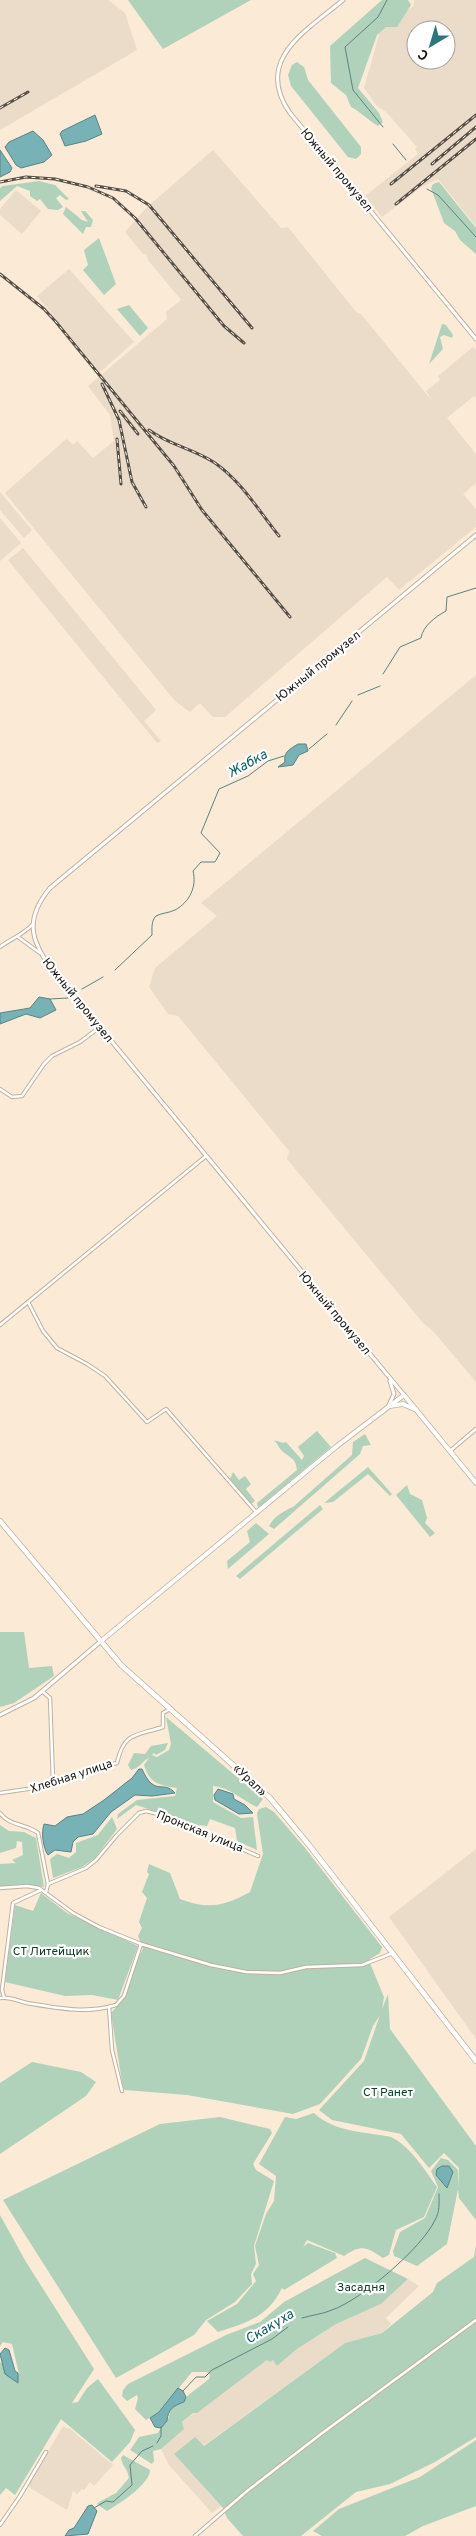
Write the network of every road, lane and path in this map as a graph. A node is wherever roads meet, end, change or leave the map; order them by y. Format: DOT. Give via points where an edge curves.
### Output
graph roads {
  1 [pos="343,0"];
  2 [pos="476,339"];
  3 [pos="476,535"];
  4 [pos="33,924"];
  5 [pos="18,937"];
  6 [pos="0,947"];
  7 [pos="40,953"];
  8 [pos="100,1027"];
  9 [pos="0,1089"];
  10 [pos="206,1156"];
  11 [pos="28,1302"];
  12 [pos="0,1325"];
  13 [pos="389,1378"];
  14 [pos="404,1395"];
  15 [pos="388,1406"];
  16 [pos="418,1411"];
  17 [pos="476,1429"];
  18 [pos="450,1451"];
  19 [pos="476,1483"];
  20 [pos="256,1513"];
  21 [pos="0,1521"];
  22 [pos="100,1642"];
  23 [pos="42,1691"];
  24 [pos="170,1709"];
  25 [pos="0,1715"];
  26 [pos="53,1782"];
  27 [pos="0,1793"];
  28 [pos="0,1813"];
  29 [pos="258,1856"];
  30 [pos="48,1884"];
  31 [pos="0,1888"];
  32 [pos="41,1890"];
  33 [pos="46,1892"];
  34 [pos="141,1944"];
  35 [pos="393,1953"];
  36 [pos="2,1998"];
  37 [pos="109,2007"];
  38 [pos="476,2060"];
  39 [pos="122,2091"];
  40 [pos="476,2320"];
  41 [pos="46,2452"];
  42 [pos="0,2524"];
  43 [pos="195,2536"];
  1 -- 2 [label="street, Южный промузел" via="286,50 277,70 279,94 290,113"];
  3 -- 4 [label="street, Южный промузел" via="50,888 37,905"];
  4 -- 5 [label="street"];
  4 -- 7 [label="street, Южный промузел"];
  5 -- 6 [label="street"];
  5 -- 7 [label="street"];
  7 -- 8 [label="street, Южный промузел"];
  8 -- 9 [label="street" via="52,1056 22,1096 12,1097"];
  8 -- 10 [label="street, Южный промузел"];
  10 -- 11 [label="street"];
  10 -- 13 [label="street, Южный промузел"];
  11 -- 12 [label="street"];
  11 -- 20 [label="street" via="43,1331 57,1348 105,1376 147,1422 166,1409"];
  13 -- 14 [label="street, Южный промузел"];
  13 -- 15 [label="street" via="394,1394"];
  14 -- 15 [label="main road"];
  14 -- 16 [label="main road, Южный промузел"];
  15 -- 16 [label="main road" via="403,1404"];
  15 -- 20 [label="main road"];
  16 -- 18 [label="main road, Южный промузел"];
  17 -- 18 [label="street"];
  18 -- 19 [label="main road, Южный промузел"];
  20 -- 22 [label="main road"];
  21 -- 22 [label="highway, «Урал»"];
  22 -- 23 [label="street"];
  22 -- 24 [label="highway, «Урал»"];
  23 -- 25 [label="street" via="22,1706"];
  23 -- 26 [label="street" via="50,1698"];
  24 -- 26 [label="street, Хлебная улица" via="163,1712 162,1727 125,1740 117,1763"];
  24 -- 35 [label="highway, «Урал»" via="270,1798"];
  26 -- 27 [label="street, Хлебная улица" via="23,1791"];
  28 -- 30 [label="street" via="9,1822 32,1828 38,1833"];
  29 -- 30 [label="street, Пронская улица" via="166,1816 146,1811 139,1813 86,1868"];
  30 -- 33 [label="street"];
  31 -- 32 [label="street" via="27,1886"];
  32 -- 33 [label="street"];
  32 -- 36 [label="street" via="13,1903"];
  33 -- 34 [label="street" via="73,1913"];
  34 -- 35 [label="street" via="211,1966 246,1972 280,1973 306,1967 362,1965"];
  34 -- 37 [label="street" via="122,2000"];
  35 -- 38 [label="highway, «Урал»"];
  36 -- 37 [label="street" via="80,2011"];
  37 -- 39 [label="street" via="112,2050"];
  40 -- 43 [label="street" via="321,2434"];
  41 -- 42 [label="street"];
}
